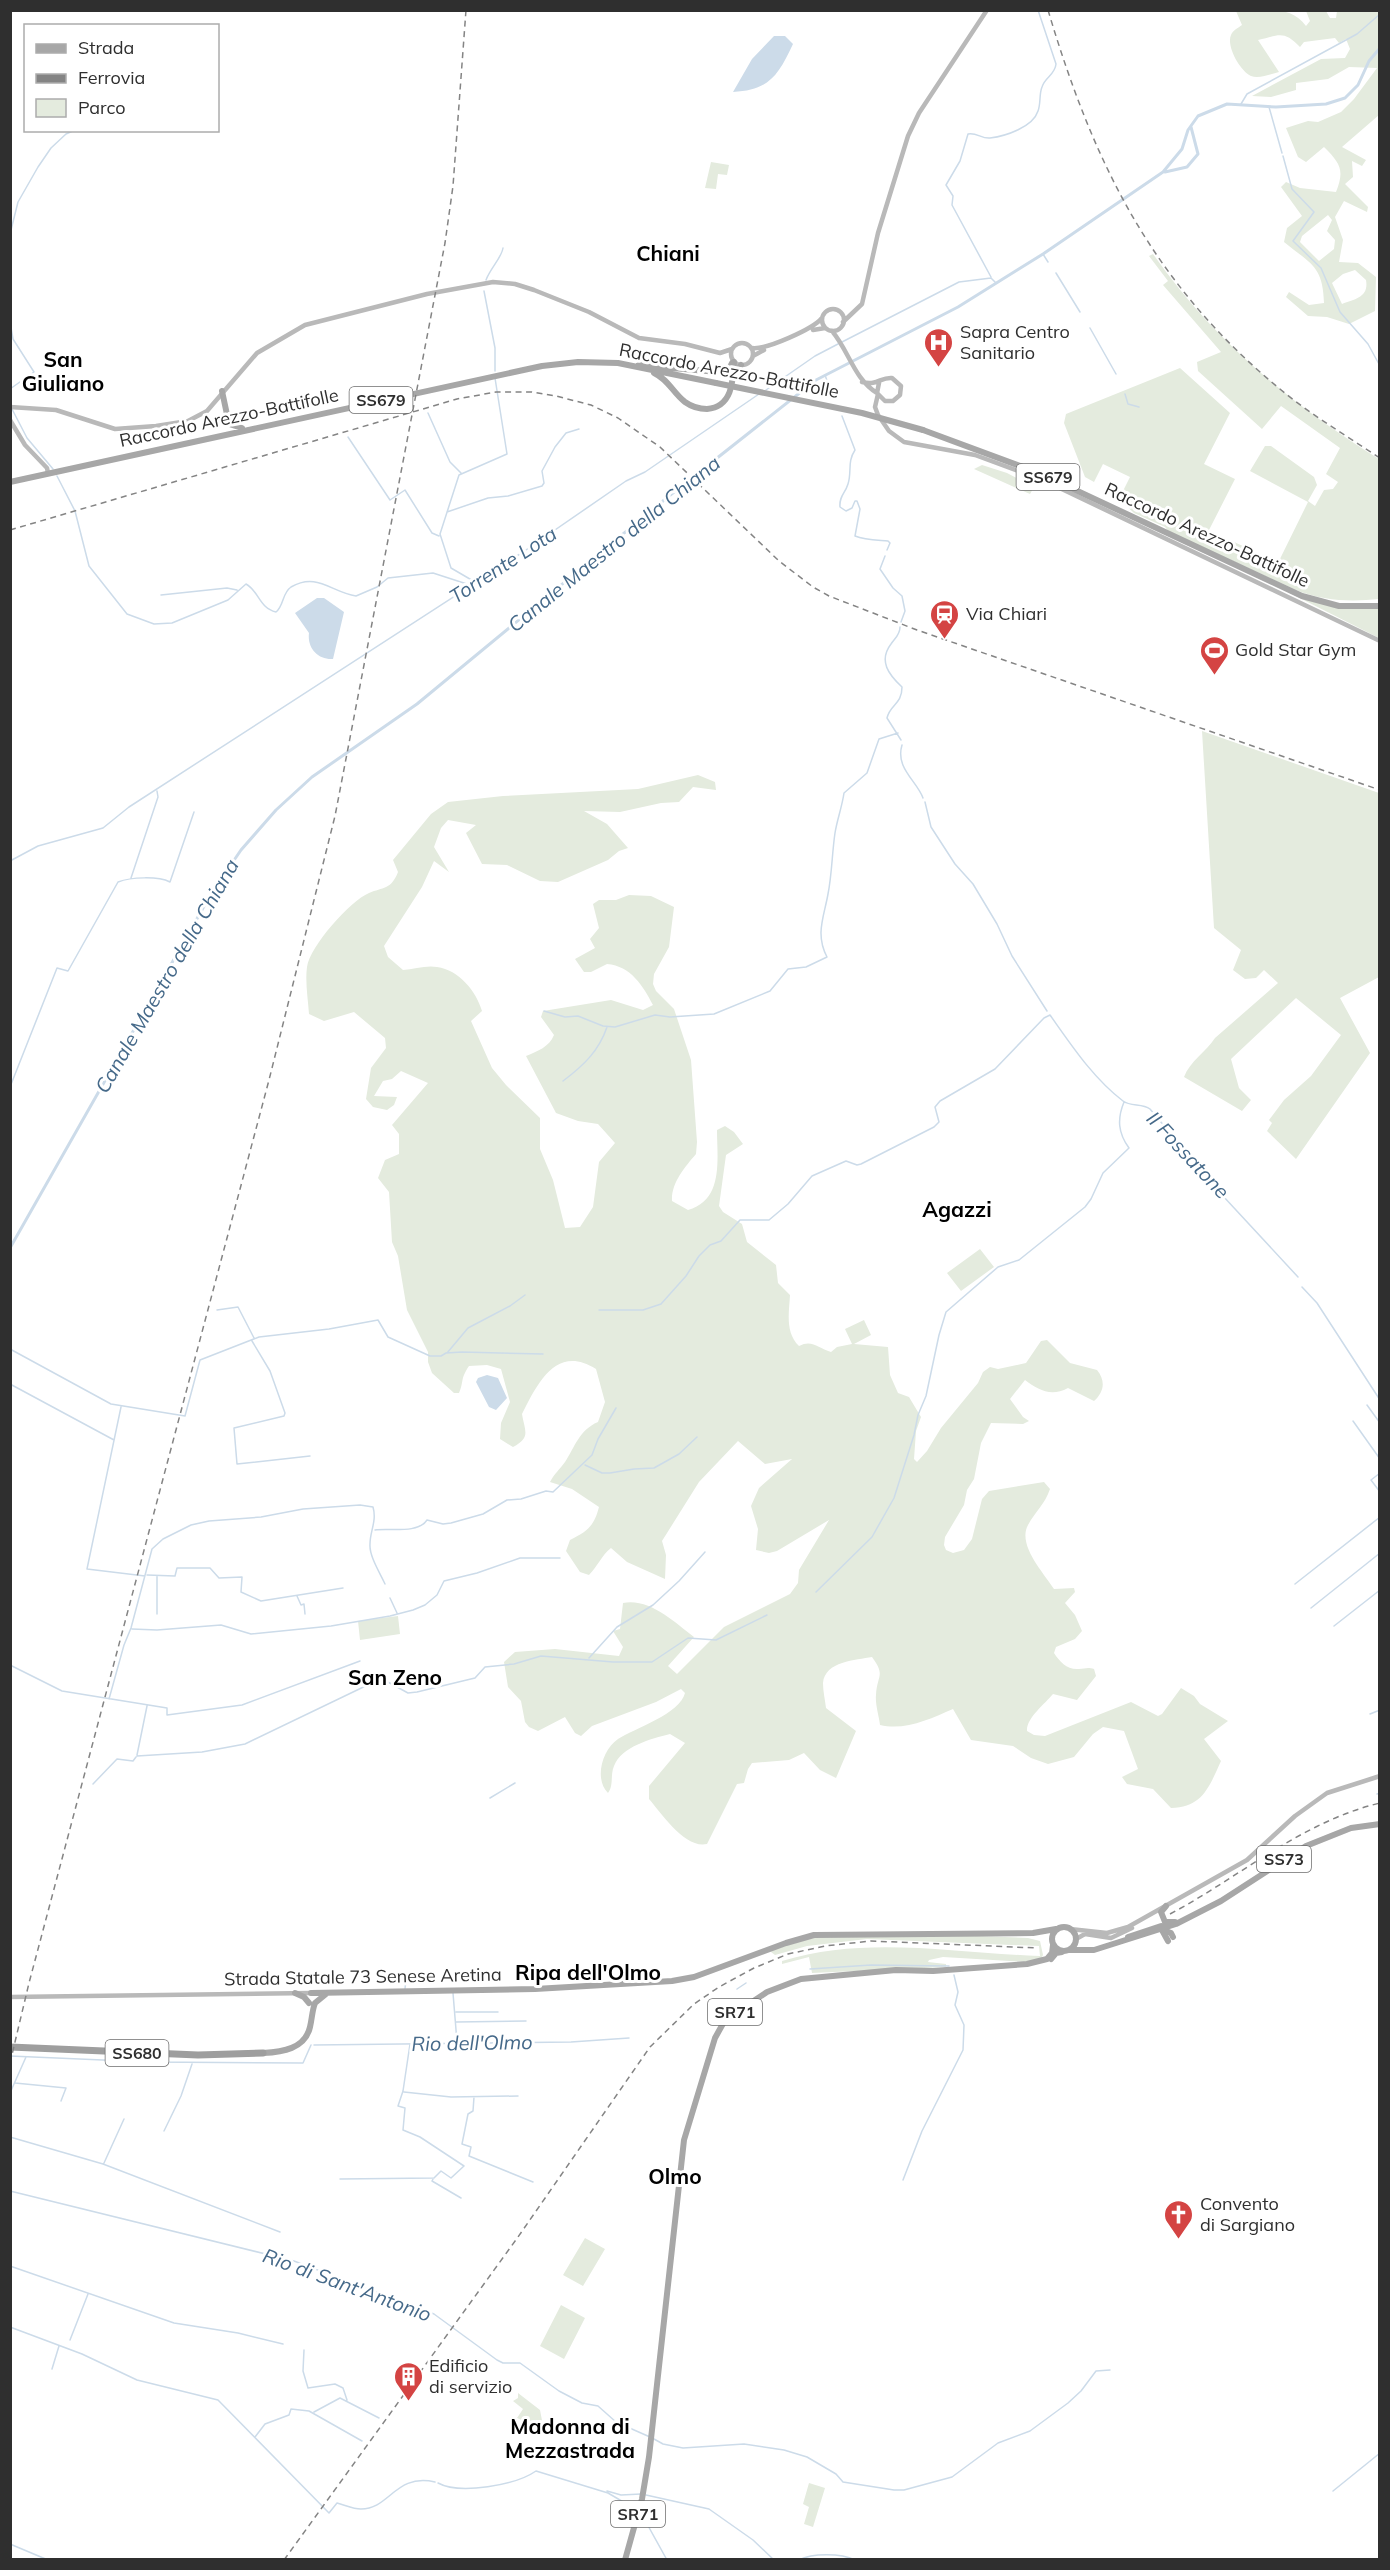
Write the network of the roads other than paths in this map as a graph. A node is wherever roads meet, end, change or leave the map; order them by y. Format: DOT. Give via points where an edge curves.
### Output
graph roads {
  1 [pos="987,10"];
  2 [pos="839,312"];
  3 [pos="851,314"];
  4 [pos="822,318"];
  5 [pos="843,322"];
  6 [pos="825,328"];
  7 [pos="838,329"];
  8 [pos="832,331"];
  9 [pos="841,342"];
  10 [pos="752,348"];
  11 [pos="732,349"];
  12 [pos="720,353"];
  13 [pos="753,356"];
  14 [pos="735,361"];
  15 [pos="618,363"];
  16 [pos="646,369"];
  17 [pos="703,380"];
  18 [pos="862,382"];
  19 [pos="879,383"];
  20 [pos="222,391"];
  21 [pos="677,393"];
  22 [pos="878,393"];
  23 [pos="885,401"];
  24 [pos="12,407"];
  25 [pos="876,410"];
  26 [pos="10,420"];
  27 [pos="255,428"];
  28 [pos="39,461"];
  29 [pos="47,471"];
  30 [pos="36,476"];
  31 [pos="10,482"];
  32 [pos="1380,606"];
  33 [pos="1380,641"];
  34 [pos="1380,1776"];
  35 [pos="1380,1824"];
  36 [pos="1166,1906"];
  37 [pos="1197,1915"];
  38 [pos="1176,1922"];
  39 [pos="1056,1929"];
  40 [pos="1070,1929"];
  41 [pos="1162,1929"];
  42 [pos="1033,1933"];
  43 [pos="1128,1937"];
  44 [pos="1076,1940"];
  45 [pos="1052,1943"];
  46 [pos="1071,1950"];
  47 [pos="1062,1952"];
  48 [pos="958,1970"];
  49 [pos="295,1993"];
  50 [pos="311,1993"];
  51 [pos="339,1993"];
  52 [pos="10,1997"];
  53 [pos="310,2006"];
  54 [pos="311,2018"];
  55 [pos="10,2045"];
  56 [pos="263,2053"];
  57 [pos="625,2559"];
  1 -- 3 [label="main road" via="908,136 863,298"];
  2 -- 3 [label="main road"];
  2 -- 4 [label="main road" via="829,310"];
  2 -- 5 [label="main road"];
  3 -- 5 [label="main road"];
  4 -- 6 [label="main road"];
  4 -- 10 [label="main road" via="812,328 765,347"];
  5 -- 7 [label="main road"];
  6 -- 8 [label="main road"];
  6 -- 13 [label="main road"];
  7 -- 8 [label="main road"];
  7 -- 9 [label="main road"];
  8 -- 9 [label="main road"];
  9 -- 18 [label="main road"];
  10 -- 11 [label="main road" via="742,343"];
  10 -- 13 [label="main road"];
  11 -- 12 [label="main road"];
  11 -- 14 [label="main road"];
  12 -- 14 [label="main road"];
  12 -- 20 [label="main road" via="639,338 534,290 493,282 317,321 267,345"];
  13 -- 14 [label="main road" via="750,362"];
  14 -- 15 [label="main road" via="729,369 718,372"];
  14 -- 21 [label="main road" via="727,399 719,406 694,408"];
  15 -- 16 [label="main road, Raccordo Arezzo-Battifolle / SS679"];
  15 -- 27 [label="main road, Raccordo Arezzo-Battifolle / SS679" via="542,366"];
  16 -- 17 [label="main road, Raccordo Arezzo-Battifolle / SS679"];
  16 -- 21 [label="main road" via="664,378"];
  17 -- 21 [label="main road" via="681,381"];
  17 -- 32 [label="main road, Raccordo Arezzo-Battifolle / SS679, bridge" via="862,413 923,430 1039,473 1302,596 1339,606"];
  18 -- 19 [label="main road"];
  18 -- 22 [label="main road"];
  19 -- 22 [label="main road"];
  19 -- 23 [label="main road" via="892,378 901,386 897,399"];
  20 -- 24 [label="main road" via="202,415 156,426 108,428 56,410"];
  20 -- 27 [label="main road" via="229,424"];
  22 -- 23 [label="main road"];
  22 -- 25 [label="main road"];
  23 -- 25 [label="main road"];
  25 -- 33 [label="main road" via="889,431 904,442 975,455 1045,481"];
  26 -- 28 [label="main road"];
  27 -- 29 [label="main road, Raccordo Arezzo-Battifolle / SS679"];
  28 -- 29 [label="main road"];
  28 -- 30 [label="main road"];
  29 -- 30 [label="main road, Raccordo Arezzo-Battifolle / SS679"];
  30 -- 31 [label="main road, Raccordo Arezzo-Battifolle / SS679"];
  34 -- 36 [label="main road" via="1327,1793 1247,1860"];
  35 -- 37 [label="main road, SS73" via="1351,1828 1306,1846"];
  36 -- 38 [label="main road" via="1161,1912 1163,1920"];
  36 -- 40 [label="main road" via="1115,1932"];
  36 -- 44 [label="main road" via="1121,1935 1106,1938 1085,1934"];
  37 -- 38 [label="main road, SS73"];
  37 -- 41 [label="main road, SS73"];
  37 -- 41 [label="main road" via="1173,1928 1171,1937"];
  38 -- 43 [label="main road, SS73"];
  39 -- 40 [label="main road, Strada Statale 73 Senese Aretina"];
  39 -- 42 [label="main road, Strada Statale 73 Senese Aretina"];
  39 -- 45 [label="main road"];
  40 -- 44 [label="main road"];
  41 -- 43 [label="main road"];
  41 -- 46 [label="main road, SS73" via="1094,1950"];
  42 -- 45 [label="main road, Strada Statale 73 Senese Aretina" via="1047,1936"];
  42 -- 51 [label="main road, Strada Statale 73 Senese Aretina" via="814,1935 672,1981 535,1989"];
  43 -- 44 [label="main road, SS73" via="1089,1949 1080,1947"];
  44 -- 46 [label="main road"];
  45 -- 47 [label="main road, Strada Statale 73 Senese Aretina"];
  45 -- 48 [label="main road, SR71" via="1050,1956 1043,1961"];
  46 -- 47 [label="main road, SS73"];
  47 -- 48 [label="main road, SR71" via="1038,1965"];
  48 -- 57 [label="main road, SR71" via="896,1970 801,1978 768,1992 732,2014 721,2026 684,2140 649,2457"];
  49 -- 50 [label="main road, Strada Statale 73 Senese Aretina"];
  49 -- 52 [label="main road, Strada Statale 73 Senese Aretina"];
  49 -- 53 [label="main road"];
  50 -- 51 [label="main road, Strada Statale 73 Senese Aretina"];
  50 -- 53 [label="main road, SS680"];
  51 -- 54 [label="main road, SS680" via="317,2000"];
  53 -- 54 [label="main road, SS680"];
  54 -- 56 [label="main road, SS680" via="310,2029 300,2043 291,2049"];
  55 -- 56 [label="highway, SS680"];
}
